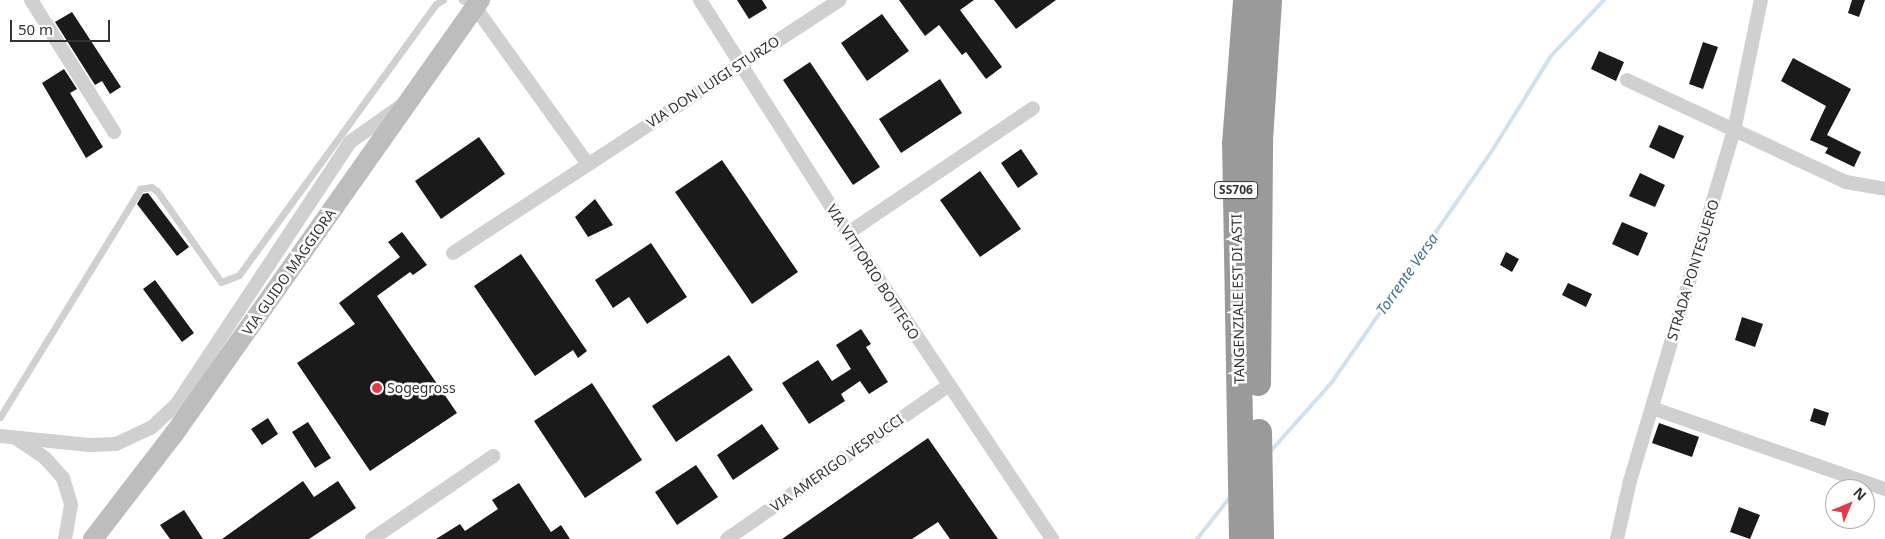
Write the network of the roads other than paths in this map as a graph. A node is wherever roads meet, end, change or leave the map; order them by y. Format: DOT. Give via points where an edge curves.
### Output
graph roads {
  1 [pos="31,0"];
  2 [pos="443,0"];
  3 [pos="700,0"];
  4 [pos="839,0"];
  5 [pos="1246,0"];
  6 [pos="1269,0"];
  7 [pos="1761,0"];
  8 [pos="472,2"];
  9 [pos="741,64"];
  10 [pos="1627,80"];
  11 [pos="410,100"];
  12 [pos="1033,108"];
  13 [pos="1734,131"];
  14 [pos="114,132"];
  15 [pos="588,164"];
  16 [pos="1885,189"];
  17 [pos="848,233"];
  18 [pos="454,253"];
  19 [pos="948,386"];
  20 [pos="1652,408"];
  21 [pos="0,417"];
  22 [pos="0,436"];
  23 [pos="17,438"];
  24 [pos="493,456"];
  25 [pos="1885,489"];
  26 [pos="1255,534"];
  27 [pos="98,537"];
  28 [pos="65,539"];
  29 [pos="372,539"];
  30 [pos="727,539"];
  31 [pos="1052,539"];
  32 [pos="1617,539"];
  1 -- 14 [label="street"];
  2 -- 21 [label="lane" via="436,4 240,275 221,282 158,191 151,187 140,189"];
  3 -- 9 [label="street, VIA VITTORIO BOTTEGO"];
  4 -- 9 [label="street, VIA DON LUIGI STURZO"];
  5 -- 26 [label="highway, TANGENZIALE EST DI ASTI / SS706" via="1235,144 1240,380"];
  6 -- 26 [label="highway, TANGENZIALE EST DI ASTI / SS706" via="1260,140"];
  7 -- 13 [label="street, STRADA PONTESUERO"];
  8 -- 11 [label="street, VIA GUIDO MAGGIORA"];
  8 -- 15 [label="street"];
  9 -- 15 [label="street, VIA DON LUIGI STURZO"];
  9 -- 17 [label="street, VIA VITTORIO BOTTEGO"];
  10 -- 13 [label="street"];
  11 -- 23 [label="street" via="350,142 176,405 151,428 116,444 90,445"];
  11 -- 27 [label="street, VIA GUIDO MAGGIORA"];
  12 -- 17 [label="street"];
  13 -- 16 [label="street" via="1846,182"];
  13 -- 20 [label="street, STRADA PONTESUERO"];
  15 -- 18 [label="street, VIA DON LUIGI STURZO"];
  17 -- 19 [label="street, VIA VITTORIO BOTTEGO"];
  19 -- 30 [label="street, VIA AMERIGO VESPUCCI"];
  19 -- 31 [label="street, VIA VITTORIO BOTTEGO"];
  20 -- 25 [label="street"];
  20 -- 32 [label="street, STRADA PONTESUERO"];
  22 -- 23 [label="street"];
  23 -- 28 [label="street" via="45,458 62,478 71,505"];
  24 -- 29 [label="street"];
}
